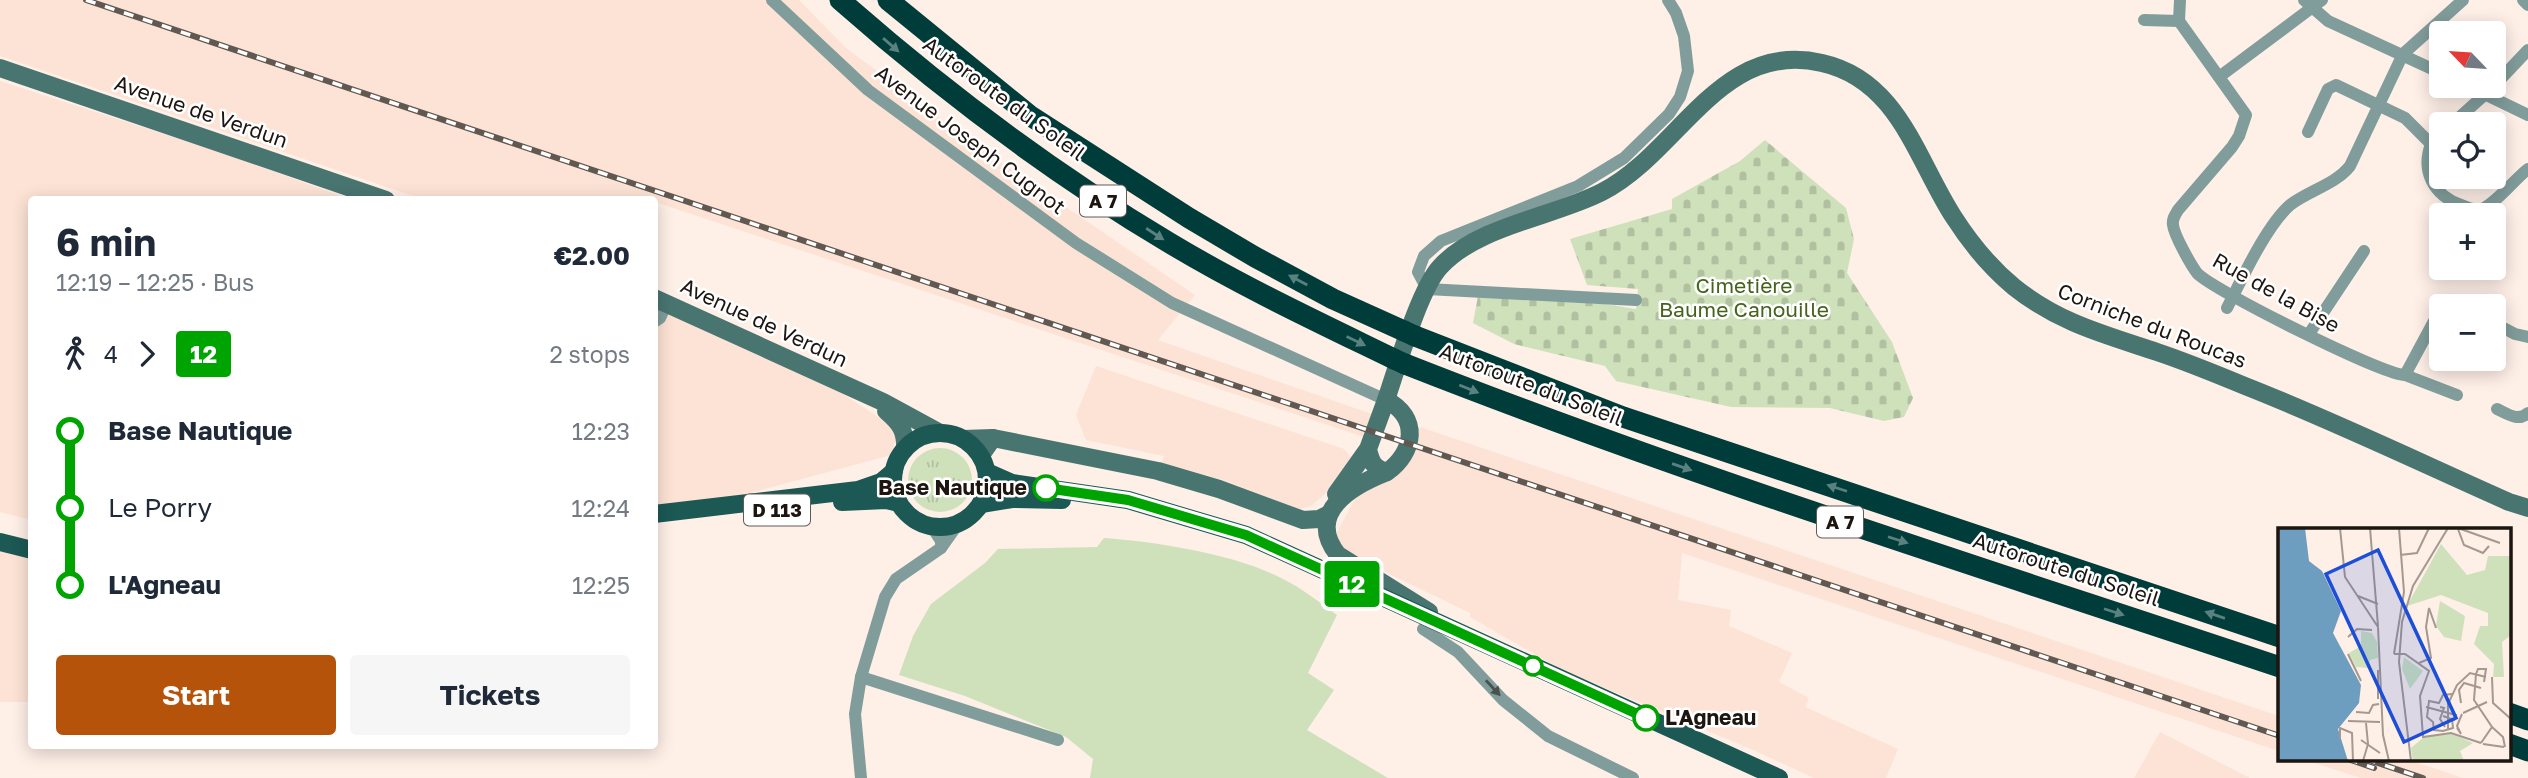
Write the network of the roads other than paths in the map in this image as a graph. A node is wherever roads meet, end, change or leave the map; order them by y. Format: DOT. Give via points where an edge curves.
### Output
graph roads {
  1 [pos="772,0"];
  2 [pos="840,0"];
  3 [pos="888,0"];
  4 [pos="1668,0"];
  5 [pos="2180,0"];
  6 [pos="2463,0"];
  7 [pos="2523,0"];
  8 [pos="2312,3"];
  9 [pos="2528,5"];
  10 [pos="2144,20"];
  11 [pos="2179,21"];
  12 [pos="2527,52"];
  13 [pos="2403,54"];
  14 [pos="2429,67"];
  15 [pos="0,68"];
  16 [pos="2506,74"];
  17 [pos="2219,76"];
  18 [pos="2481,98"];
  19 [pos="2494,98"];
  20 [pos="2380,106"];
  21 [pos="2466,112"];
  22 [pos="2528,115"];
  23 [pos="2308,132"];
  24 [pos="2429,142"];
  25 [pos="2528,169"];
  26 [pos="2506,188"];
  27 [pos="2437,189"];
  28 [pos="2505,189"];
  29 [pos="374,196"];
  30 [pos="2364,251"];
  31 [pos="1427,289"];
  32 [pos="2233,296"];
  33 [pos="1636,300"];
  34 [pos="661,301"];
  35 [pos="2227,308"];
  36 [pos="658,319"];
  37 [pos="2506,329"];
  38 [pos="2429,331"];
  39 [pos="2309,334"];
  40 [pos="2528,337"];
  41 [pos="2405,375"];
  42 [pos="854,390"];
  43 [pos="2458,396"];
  44 [pos="1386,400"];
  45 [pos="2497,409"];
  46 [pos="2528,413"];
  47 [pos="940,433"];
  48 [pos="993,438"];
  49 [pos="964,439"];
  50 [pos="905,449"];
  51 [pos="1368,449"];
  52 [pos="984,464"];
  53 [pos="894,471"];
  54 [pos="1387,472"];
  55 [pos="899,503"];
  56 [pos="981,504"];
  57 [pos="2528,508"];
  58 [pos="658,514"];
  59 [pos="1329,514"];
  60 [pos="1295,517"];
  61 [pos="658,524"];
  62 [pos="958,524"];
  63 [pos="932,527"];
  64 [pos="0,530"];
  65 [pos="28,537"];
  66 [pos="0,542"];
  67 [pos="940,548"];
  68 [pos="28,549"];
  69 [pos="1423,629"];
  70 [pos="2278,636"];
  71 [pos="1476,642"];
  72 [pos="2278,666"];
  73 [pos="862,677"];
  74 [pos="2510,713"];
  75 [pos="2528,720"];
  76 [pos="1058,740"];
  77 [pos="2510,744"];
  78 [pos="2528,751"];
  79 [pos="861,778"];
  80 [pos="1633,778"];
  81 [pos="1754,778"];
  82 [pos="1779,778"];
  1 -- 44 [label="street, Avenue Joseph Cugnot" via="868,90 1076,243 1172,303"];
  2 -- 72 [label="highway, Autoroute du Soleil / A 7, one-way" via="904,57 1045,163 1168,243 1280,304 1400,361 1631,449"];
  70 -- 3 [label="highway, Autoroute du Soleil / A 7, one-way" via="1623,417 1333,299 1189,218 1029,115"];
  4 -- 31 [label="street" via="1684,36 1688,71 1669,114 1625,158 1578,186 1441,241 1424,256 1418,272"];
  5 -- 11 [label="street"];
  6 -- 13 [label="street"];
  7 -- 9 [label="street"];
  8 -- 13 [label="street" via="2328,22"];
  8 -- 17 [label="street"];
  10 -- 11 [label="street"];
  11 -- 17 [label="street"];
  12 -- 16 [label="street"];
  13 -- 14 [label="street"];
  13 -- 20 [label="street"];
  15 -- 29 [label="main road, Avenue de Verdun"];
  17 -- 32 [label="street, Rue de la Bise" via="2246,120 2232,147 2178,210 2173,224 2198,274"];
  18 -- 21 [label="street"];
  19 -- 22 [label="street"];
  20 -- 23 [label="street" via="2333,85"];
  20 -- 24 [label="street" via="2405,118"];
  20 -- 32 [label="street" via="2350,166 2280,215"];
  25 -- 26 [label="street"];
  27 -- 28 [label="street" via="2445,199 2474,210 2484,208"];
  30 -- 39 [label="street"];
  31 -- 33 [label="street"];
  31 -- 44 [label="main road, Corniche du Roucas"];
  31 -- 57 [label="main road, Corniche du Roucas" via="1435,271 1470,243 1620,182 1734,77 1762,64 1822,63 1854,75 1881,96 1904,123 1953,215 1980,252 2011,285 2050,313 2258,391"];
  32 -- 35 [label="street"];
  32 -- 39 [label="street, Rue de la Bise"];
  34 -- 36 [label="street"];
  34 -- 42 [label="main road, Avenue de Verdun"];
  37 -- 40 [label="street"];
  38 -- 41 [label="street"];
  39 -- 41 [label="street, Rue de la Bise" via="2357,359"];
  41 -- 43 [label="street, Rue de la Bise"];
  42 -- 47 [label="main road"];
  42 -- 50 [label="main road" via="899,422"];
  44 -- 51 [label="main road, Corniche du Roucas"];
  44 -- 54 [label="main road" via="1397,406 1411,428 1404,453"];
  45 -- 46 [label="street" via="2517,418"];
  47 -- 49 [label="main road"];
  47 -- 50 [label="main road" via="927,435"];
  48 -- 49 [label="main road"];
  48 -- 52 [label="main road"];
  48 -- 60 [label="main road" via="1158,471"];
  49 -- 52 [label="main road"];
  50 -- 53 [label="main road"];
  51 -- 54 [label="main road" via="1373,466"];
  51 -- 60 [label="main road, Corniche du Roucas" via="1324,506"];
  52 -- 56 [label="main road" via="986,494"];
  52 -- 71 [label="main road" via="1012,483 1128,500 1246,535"];
  53 -- 55 [label="main road"];
  53 -- 58 [label="main road, D 113" via="881,482 858,490"];
  54 -- 59 [label="main road" via="1353,488"];
  55 -- 61 [label="main road, D 113" via="836,503"];
  55 -- 63 [label="main road" via="907,514"];
  56 -- 62 [label="main road"];
  56 -- 69 [label="main road" via="1051,499 1125,510 1230,541"];
  59 -- 60 [label="main road" via="1311,521"];
  59 -- 71 [label="main road" via="1326,533 1338,555"];
  62 -- 63 [label="main road"];
  62 -- 67 [label="street"];
  63 -- 67 [label="street"];
  64 -- 65 [label="main road"];
  66 -- 68 [label="main road"];
  67 -- 73 [label="street" via="896,579 885,597"];
  69 -- 80 [label="street, one-way" via="1458,652 1503,700 1548,736"];
  69 -- 81 [label="main road"];
  71 -- 82 [label="main road"];
  73 -- 76 [label="street"];
  73 -- 79 [label="street" via="855,714"];
  74 -- 75 [label="highway"];
  77 -- 78 [label="highway"];
}
